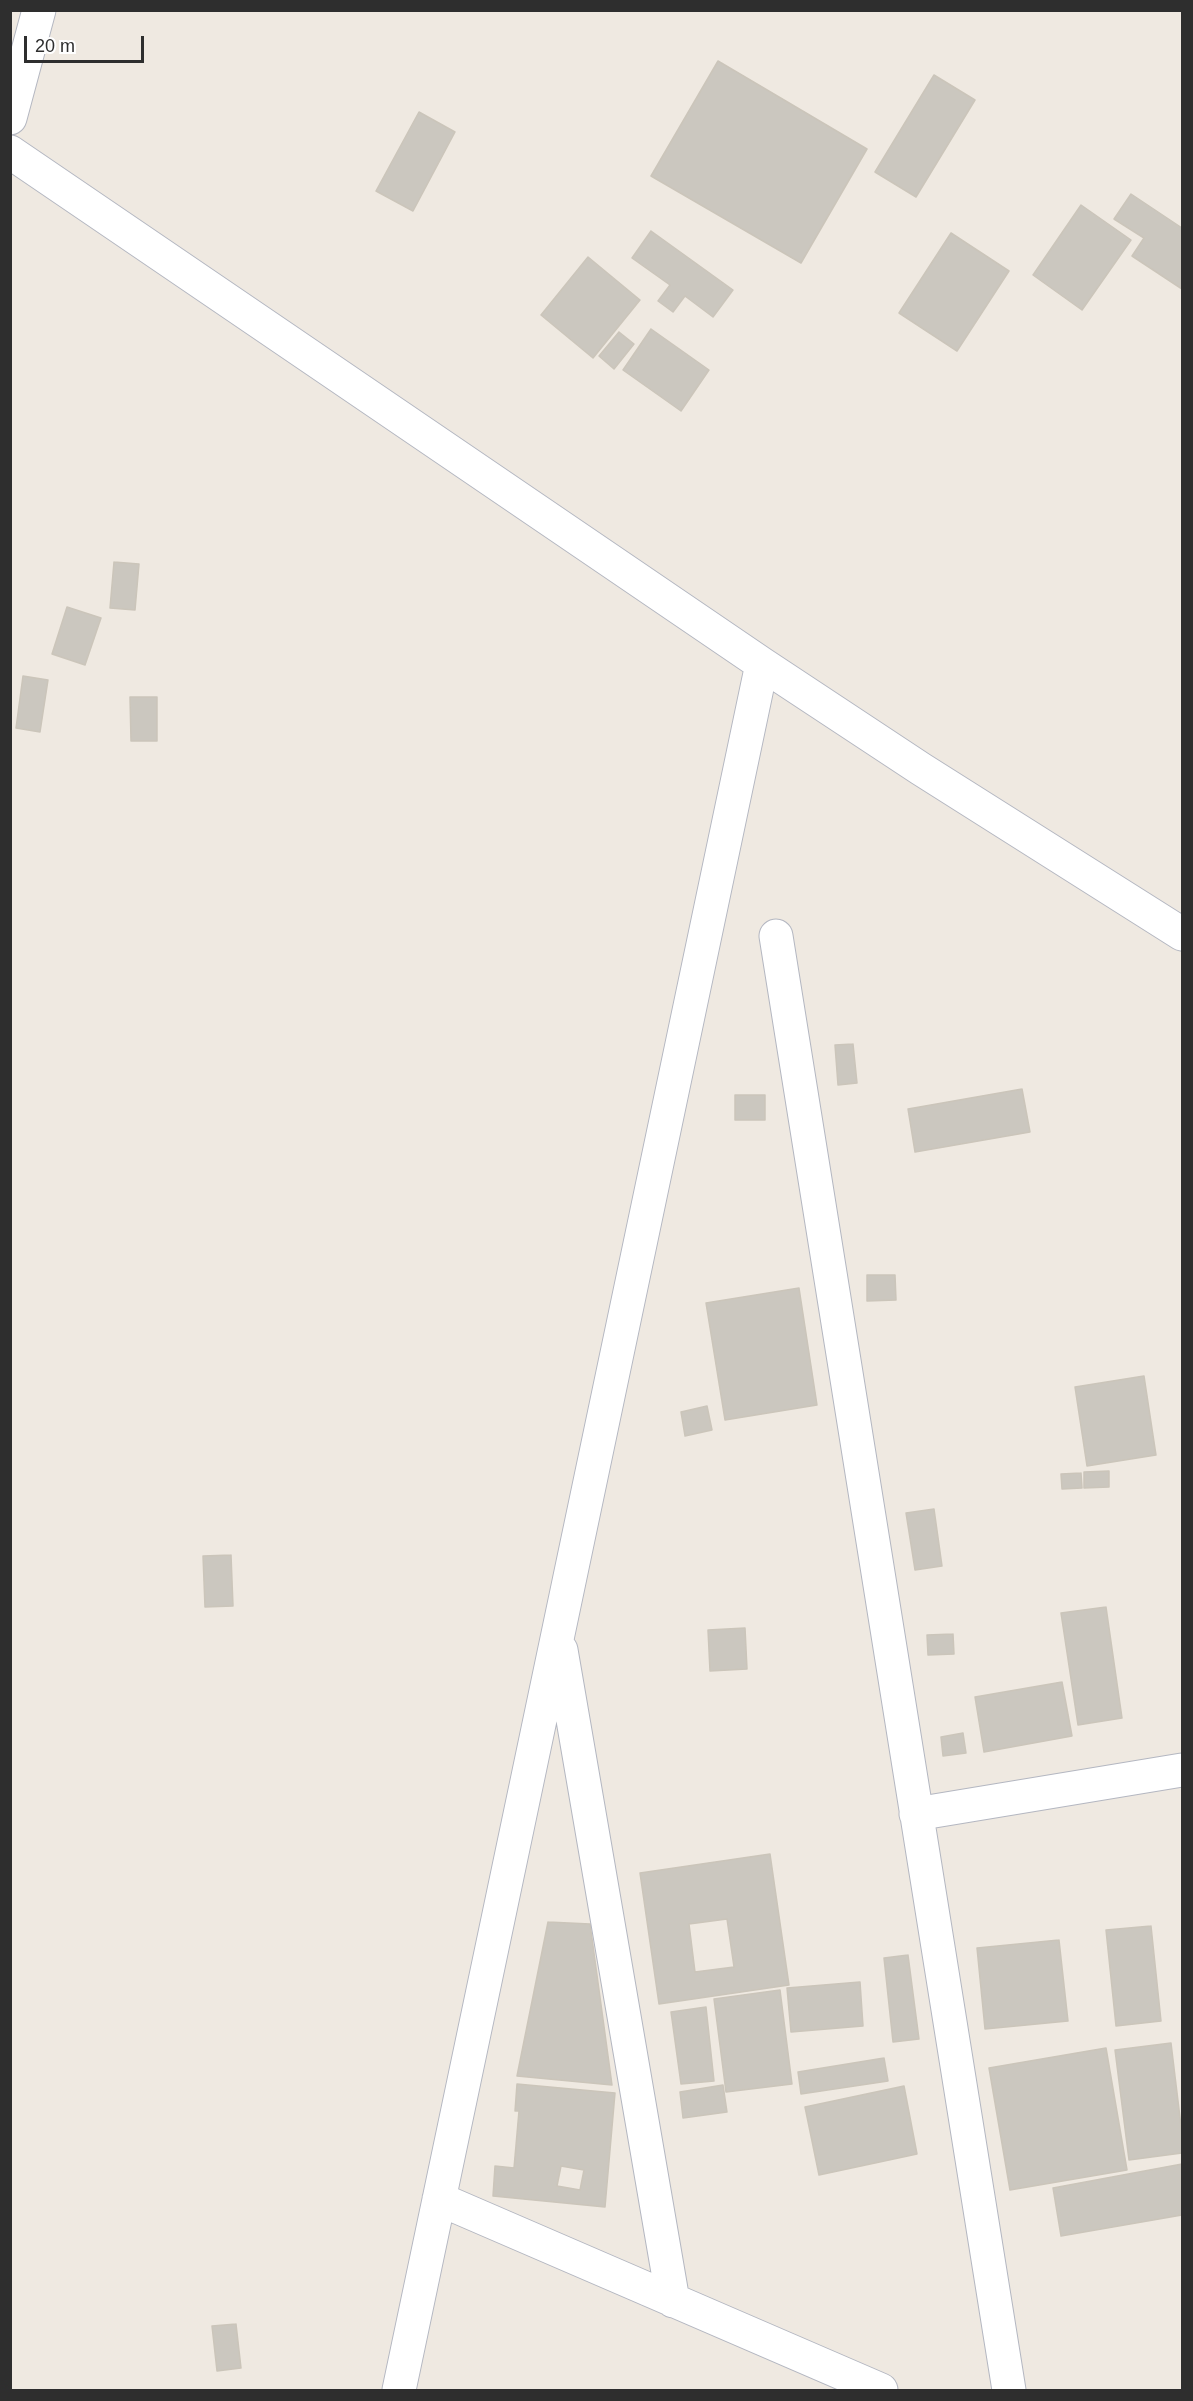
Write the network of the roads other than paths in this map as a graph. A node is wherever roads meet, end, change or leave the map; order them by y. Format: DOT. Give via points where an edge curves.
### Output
graph roads {
  1 [pos="39,10"];
  2 [pos="10,118"];
  3 [pos="10,152"];
  4 [pos="762,664"];
  5 [pos="1182,934"];
  6 [pos="776,936"];
  7 [pos="558,1633"];
  8 [pos="1182,1770"];
  9 [pos="916,1814"];
  10 [pos="439,2199"];
  11 [pos="673,2301"];
  12 [pos="399,2391"];
  13 [pos="881,2391"];
  14 [pos="1009,2391"];
  1 -- 2 [label="street"];
  3 -- 4 [label="street"];
  4 -- 5 [label="street"];
  4 -- 7 [label="street"];
  6 -- 9 [label="street"];
  7 -- 10 [label="street"];
  7 -- 11 [label="street"];
  8 -- 9 [label="street"];
  9 -- 14 [label="street"];
  10 -- 11 [label="street"];
  10 -- 12 [label="street"];
  11 -- 13 [label="street"];
}
